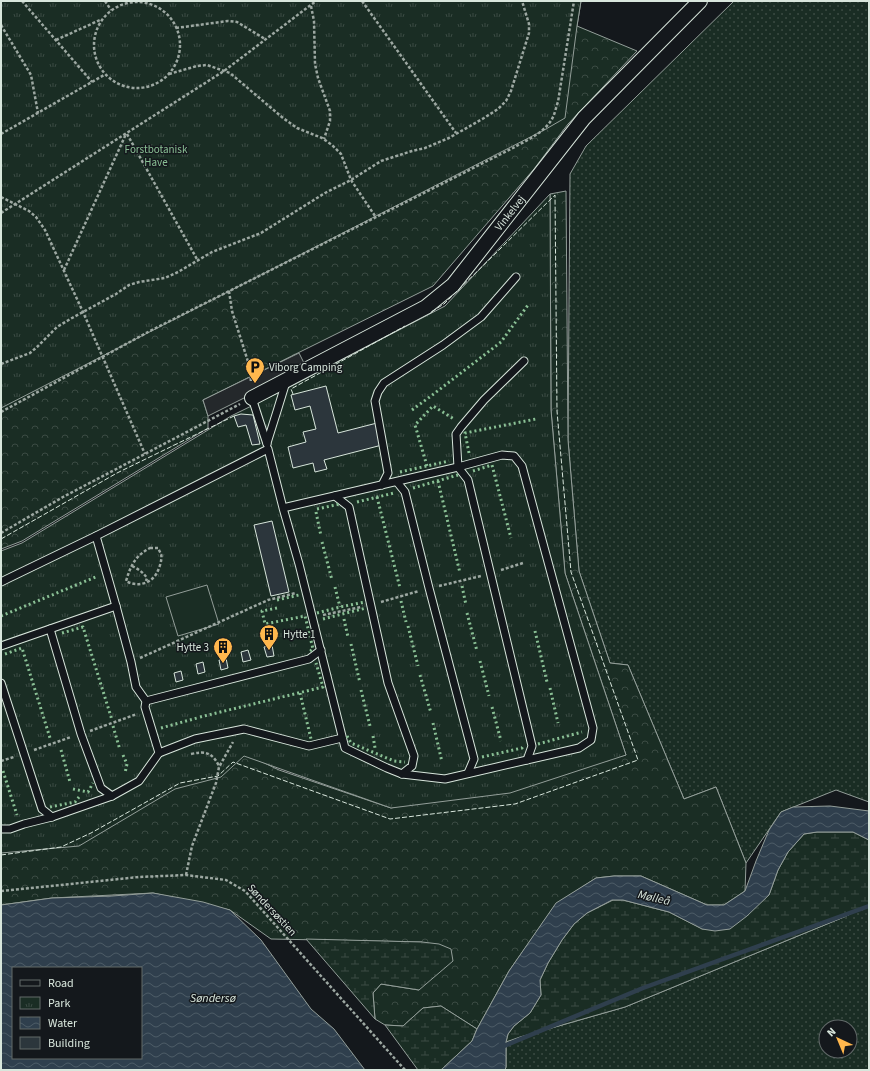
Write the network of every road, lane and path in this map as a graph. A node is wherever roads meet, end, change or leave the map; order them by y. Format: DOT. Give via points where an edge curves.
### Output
graph roads {
  1 [pos="22,1"];
  2 [pos="105,1"];
  3 [pos="138,1"];
  4 [pos="316,1"];
  5 [pos="362,1"];
  6 [pos="522,1"];
  7 [pos="574,1"];
  8 [pos="700,1"];
  9 [pos="310,6"];
  10 [pos="111,10"];
  11 [pos="100,20"];
  12 [pos="1,25"];
  13 [pos="176,28"];
  14 [pos="265,39"];
  15 [pos="56,40"];
  16 [pos="224,70"];
  17 [pos="169,74"];
  18 [pos="104,75"];
  19 [pos="92,82"];
  20 [pos="38,113"];
  21 [pos="127,133"];
  22 [pos="456,133"];
  23 [pos="1,134"];
  24 [pos="324,139"];
  25 [pos="351,180"];
  26 [pos="1,197"];
  27 [pos="16,204"];
  28 [pos="1,213"];
  29 [pos="375,216"];
  30 [pos="198,260"];
  31 [pos="64,270"];
  32 [pos="516,277"];
  33 [pos="229,291"];
  34 [pos="83,312"];
  35 [pos="103,356"];
  36 [pos="524,360"];
  37 [pos="1,364"];
  38 [pos="286,380"];
  39 [pos="252,398"];
  40 [pos="1,412"];
  41 [pos="267,446"];
  42 [pos="145,454"];
  43 [pos="458,467"];
  44 [pos="397,482"];
  45 [pos="382,485"];
  46 [pos="335,496"];
  47 [pos="283,508"];
  48 [pos="1,533"];
  49 [pos="96,536"];
  50 [pos="132,566"];
  51 [pos="1,582"];
  52 [pos="146,582"];
  53 [pos="306,590"];
  54 [pos="116,606"];
  55 [pos="50,629"];
  56 [pos="1,646"];
  57 [pos="321,650"];
  58 [pos="131,662"];
  59 [pos="1,683"];
  60 [pos="146,701"];
  61 [pos="240,730"];
  62 [pos="342,738"];
  63 [pos="159,753"];
  64 [pos="184,755"];
  65 [pos="526,760"];
  66 [pos="219,767"];
  67 [pos="468,773"];
  68 [pos="402,774"];
  69 [pos="112,796"];
  70 [pos="52,817"];
  71 [pos="1,829"];
  72 [pos="186,874"];
  73 [pos="1,891"];
  74 [pos="405,1070"];
  1 -- 15 [label="path"];
  2 -- 10 [label="path"];
  3 -- 10 [label="path" via="123,3"];
  3 -- 13 [label="path" via="164,11"];
  4 -- 9 [label="path"];
  5 -- 22 [label="path"];
  6 -- 22 [label="path" via="529,32 506,101 498,109"];
  7 -- 29 [label="path" via="558,102 548,125 513,148"];
  8 -- 38 [label="street, Vinkelvej" via="584,118 454,285 426,307"];
  9 -- 14 [label="path"];
  9 -- 24 [label="path" via="314,21 315,64 330,111 330,121"];
  10 -- 11 [label="path"];
  11 -- 15 [label="path"];
  11 -- 18 [label="path" via="94,34 93,48 96,62"];
  12 -- 20 [label="path" via="31,75"];
  13 -- 14 [label="path" via="237,22"];
  13 -- 17 [label="path" via="180,48 177,62"];
  14 -- 16 [label="path"];
  15 -- 19 [label="path"];
  16 -- 17 [label="path" via="207,65"];
  16 -- 21 [label="path"];
  16 -- 24 [label="path" via="230,72 297,128"];
  17 -- 18 [label="path" via="158,83 145,88 130,88 116,84"];
  18 -- 19 [label="path"];
  19 -- 20 [label="path"];
  20 -- 23 [label="path"];
  21 -- 27 [label="path"];
  21 -- 30 [label="path"];
  21 -- 31 [label="path"];
  22 -- 25 [label="path" via="425,148 382,161"];
  24 -- 25 [label="path" via="341,154"];
  25 -- 29 [label="path"];
  25 -- 30 [label="path" via="289,214 261,233"];
  26 -- 27 [label="path"];
  27 -- 28 [label="path"];
  27 -- 31 [label="path" via="36,217"];
  29 -- 33 [label="path"];
  30 -- 34 [label="path" via="166,278 129,285"];
  31 -- 34 [label="path"];
  32 -- 45 [label="lane" via="482,317 384,382 375,401 388,473"];
  33 -- 35 [label="path"];
  33 -- 39 [label="path" via="232,311 250,368"];
  34 -- 35 [label="path"];
  34 -- 37 [label="path" via="57,327 30,353"];
  35 -- 40 [label="path"];
  35 -- 42 [label="path"];
  36 -- 43 [label="lane" via="484,400 456,434"];
  38 -- 39 [label="street, Vinkelvej"];
  38 -- 41 [label="lane"];
  39 -- 41 [label="lane"];
  39 -- 42 [label="path"];
  41 -- 47 [label="lane"];
  41 -- 49 [label="lane"];
  42 -- 48 [label="path"];
  43 -- 44 [label="lane"];
  43 -- 65 [label="lane" via="468,480 532,746"];
  43 -- 65 [label="lane" via="502,454 514,456 522,466 593,728 590,740 579,748"];
  44 -- 45 [label="lane"];
  44 -- 67 [label="lane" via="405,492 474,759"];
  45 -- 46 [label="lane"];
  46 -- 47 [label="lane"];
  46 -- 68 [label="lane" via="349,507 388,683 414,756 412,766"];
  47 -- 53 [label="lane"];
  49 -- 51 [label="lane"];
  49 -- 54 [label="lane"];
  50 -- 52 [label="path" via="144,574"];
  50 -- 52 [label="path" via="126,581 135,585"];
  50 -- 52 [label="path" via="142,552 158,548 161,554 160,565 154,578"];
  53 -- 57 [label="lane"];
  53 -- 58 [label="path" via="268,600"];
  54 -- 55 [label="lane"];
  54 -- 58 [label="lane"];
  55 -- 56 [label="lane"];
  55 -- 69 [label="lane" via="81,734 101,788"];
  57 -- 60 [label="lane" via="309,659"];
  57 -- 62 [label="lane"];
  58 -- 60 [label="lane" via="136,687"];
  59 -- 70 [label="lane" via="42,808"];
  60 -- 63 [label="lane" via="145,707"];
  61 -- 62 [label="lane" via="309,746"];
  61 -- 63 [label="lane" via="196,738"];
  61 -- 66 [label="path"];
  62 -- 68 [label="lane" via="345,748"];
  63 -- 69 [label="lane" via="139,782"];
  64 -- 66 [label="path" via="203,752 215,759"];
  65 -- 67 [label="lane"];
  66 -- 72 [label="path" via="216,783 192,846"];
  67 -- 68 [label="lane" via="445,779"];
  69 -- 70 [label="lane"];
  70 -- 71 [label="lane" via="10,829"];
  72 -- 73 [label="path, Søndersøstien"];
  72 -- 74 [label="path, Søndersøstien" via="226,880 245,891"];
}
